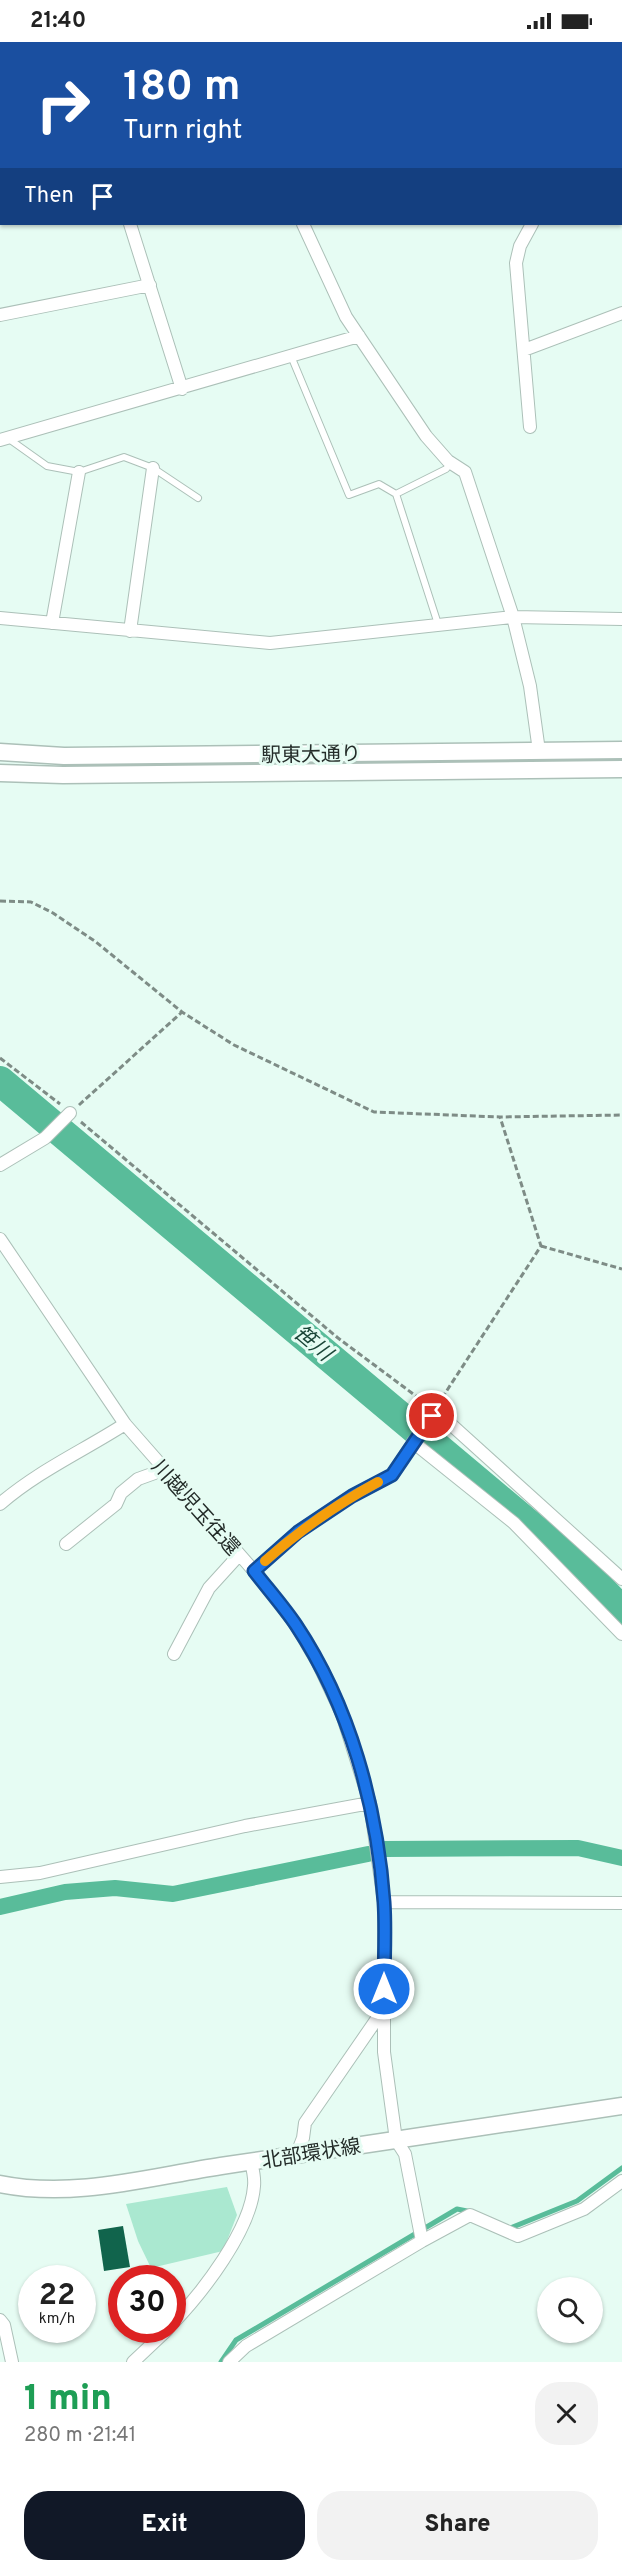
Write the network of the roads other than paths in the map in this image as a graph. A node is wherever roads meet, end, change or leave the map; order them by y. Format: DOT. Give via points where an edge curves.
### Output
graph roads {
  1 [pos="130,225"];
  2 [pos="303,225"];
  3 [pos="531,225"];
  4 [pos="150,285"];
  5 [pos="622,313"];
  6 [pos="0,315"];
  7 [pos="359,336"];
  8 [pos="524,350"];
  9 [pos="291,356"];
  10 [pos="182,389"];
  11 [pos="530,426"];
  12 [pos="4,439"];
  13 [pos="451,463"];
  14 [pos="153,468"];
  15 [pos="79,472"];
  16 [pos="396,494"];
  17 [pos="198,498"];
  18 [pos="513,617"];
  19 [pos="0,618"];
  20 [pos="622,619"];
  21 [pos="52,623"];
  22 [pos="438,624"];
  23 [pos="130,631"];
  24 [pos="622,750"];
  25 [pos="0,752"];
  26 [pos="539,752"];
  27 [pos="622,769"];
  28 [pos="0,773"];
  29 [pos="70,1113"];
  30 [pos="0,1165"];
  31 [pos="0,1239"];
  32 [pos="125,1424"];
  33 [pos="413,1442"];
  34 [pos="163,1470"];
  35 [pos="0,1504"];
  36 [pos="66,1544"];
  37 [pos="239,1555"];
  38 [pos="254,1571"];
  39 [pos="622,1579"];
  40 [pos="622,1634"];
  41 [pos="174,1654"];
  42 [pos="370,1803"];
  43 [pos="0,1877"];
  44 [pos="384,1902"];
  45 [pos="622,1903"];
  46 [pos="384,2010"];
  47 [pos="622,2106"];
  48 [pos="396,2140"];
  49 [pos="296,2156"];
  50 [pos="251,2162"];
  51 [pos="622,2181"];
  52 [pos="0,2184"];
  53 [pos="422,2241"];
  54 [pos="186,2309"];
  55 [pos="0,2320"];
  56 [pos="153,2343"];
  57 [pos="12,2362"];
  58 [pos="133,2362"];
  59 [pos="230,2362"];
  1 -- 4 [label="street"];
  2 -- 7 [label="street" via="346,317"];
  3 -- 8 [label="street" via="516,263"];
  4 -- 6 [label="street"];
  4 -- 10 [label="street"];
  5 -- 8 [label="street"];
  7 -- 9 [label="street"];
  7 -- 13 [label="street" via="426,436"];
  8 -- 11 [label="street"];
  9 -- 10 [label="street"];
  9 -- 16 [label="lane" via="349,495 379,484"];
  10 -- 12 [label="street"];
  12 -- 15 [label="lane" via="47,466"];
  13 -- 16 [label="lane"];
  13 -- 18 [label="street" via="465,472"];
  14 -- 15 [label="lane" via="124,457"];
  14 -- 17 [label="lane"];
  14 -- 23 [label="street"];
  15 -- 21 [label="street"];
  16 -- 22 [label="lane"];
  18 -- 20 [label="street"];
  18 -- 22 [label="street"];
  18 -- 26 [label="street" via="530,686"];
  19 -- 21 [label="street"];
  21 -- 23 [label="street"];
  22 -- 23 [label="street" via="270,643"];
  24 -- 26 [label="street, 駅東大通り"];
  25 -- 26 [label="street, 駅東大通り" via="64,756"];
  27 -- 28 [label="street, 駅東大通り"];
  29 -- 30 [label="street" via="45,1138"];
  31 -- 32 [label="street, 川越児玉往還"];
  32 -- 34 [label="street, 川越児玉往還"];
  32 -- 35 [label="street" via="87,1449 42,1471"];
  33 -- 38 [label="street" via="392,1475 298,1532"];
  33 -- 39 [label="street" via="434,1413"];
  33 -- 40 [label="street" via="514,1523"];
  34 -- 36 [label="street" via="138,1479 121,1493 116,1504"];
  34 -- 37 [label="street, 川越児玉往還"];
  37 -- 38 [label="street, 川越児玉往還"];
  37 -- 41 [label="street" via="209,1588"];
  38 -- 42 [label="street, 川越児玉往還" via="296,1625 318,1663 342,1714"];
  42 -- 43 [label="street" via="245,1826 40,1873"];
  42 -- 44 [label="street, 川越児玉往還"];
  44 -- 45 [label="street"];
  44 -- 46 [label="street, 川越児玉往還"];
  46 -- 48 [label="street, 川越児玉往還" via="384,2052"];
  46 -- 49 [label="street" via="305,2123"];
  47 -- 48 [label="street, 北部環状線"];
  48 -- 49 [label="street, 北部環状線"];
  48 -- 53 [label="street, 川越児玉往還" via="405,2154"];
  49 -- 50 [label="street, 北部環状線"];
  50 -- 52 [label="street, 北部環状線" via="87,2187"];
  50 -- 54 [label="street" via="254,2187 248,2211 205,2289"];
  51 -- 53 [label="street" via="584,2209 518,2236 470,2215"];
  53 -- 59 [label="street" via="246,2346"];
  55 -- 57 [label="street"];
  56 -- 58 [label="street"];
}
